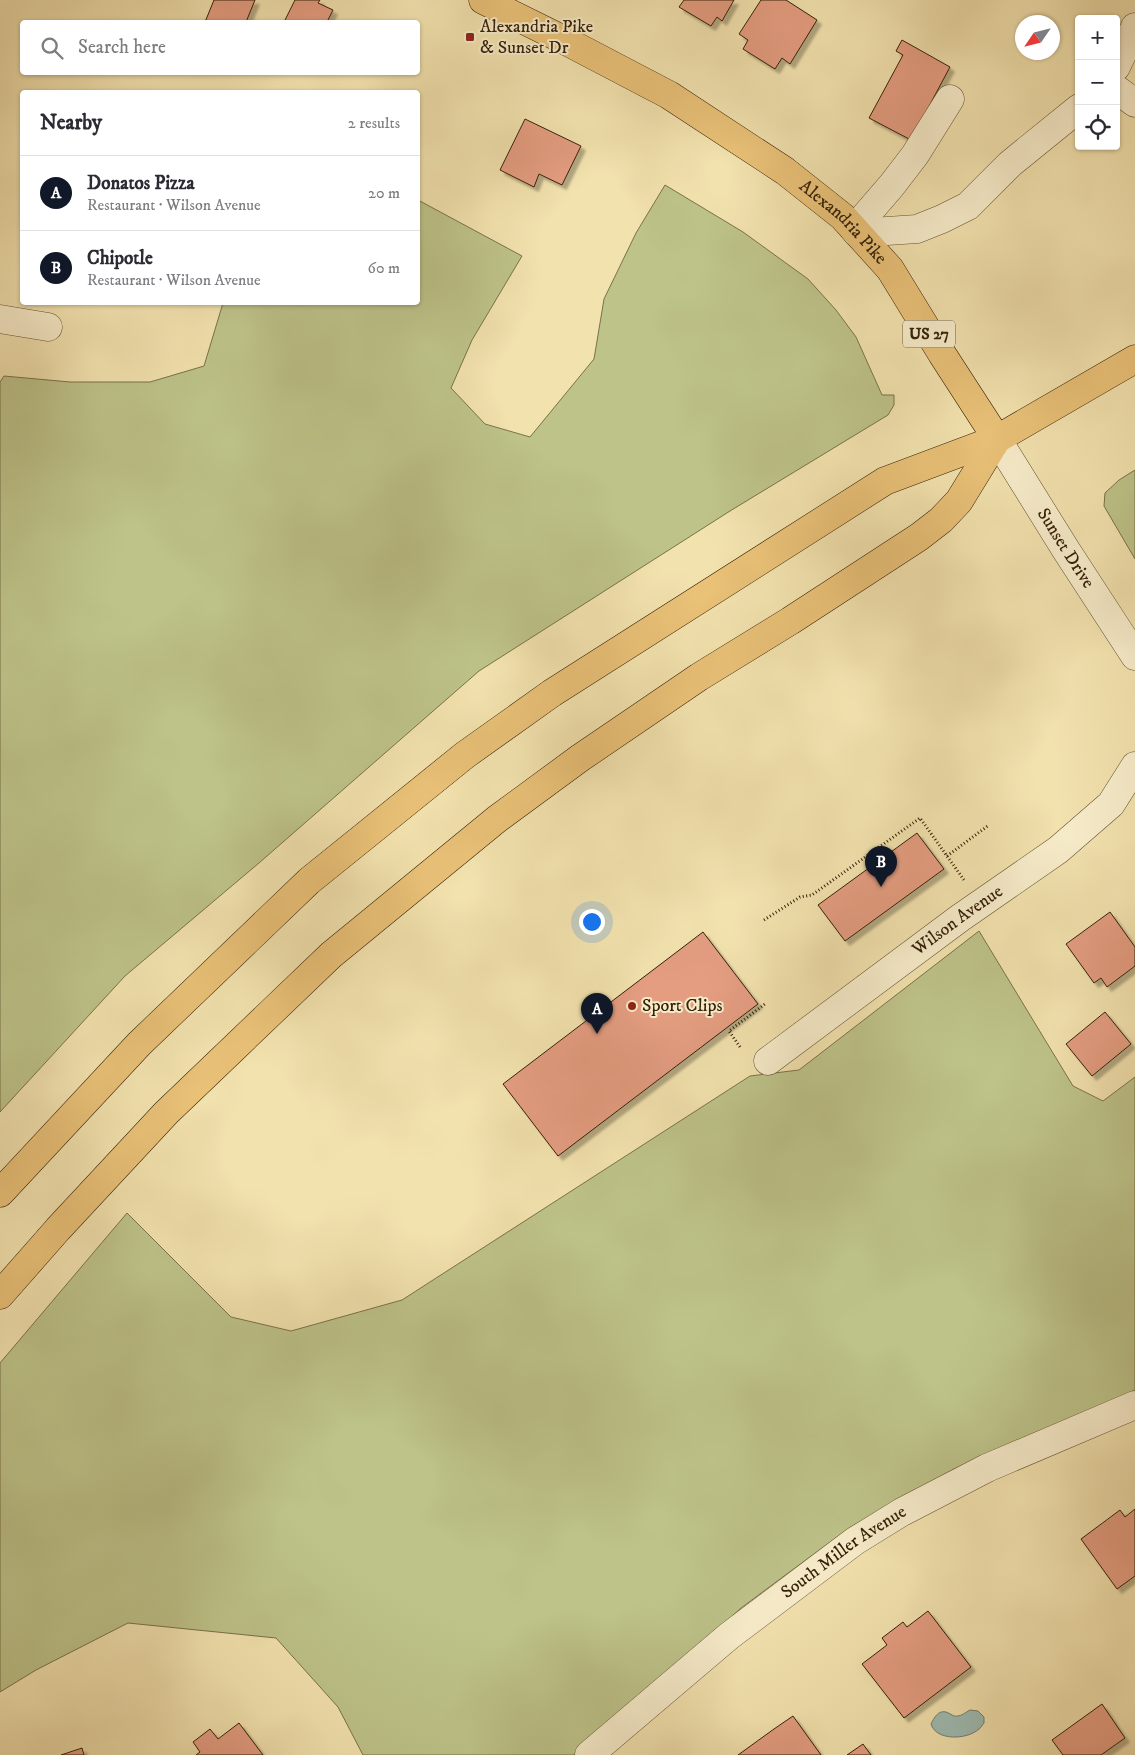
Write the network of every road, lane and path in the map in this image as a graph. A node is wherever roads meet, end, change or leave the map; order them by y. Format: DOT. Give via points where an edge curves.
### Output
graph roads {
  1 [pos="483,0"];
  2 [pos="1135,27"];
  3 [pos="1135,57"];
  4 [pos="1120,60"];
  5 [pos="1120,66"];
  6 [pos="1120,92"];
  7 [pos="950,99"];
  8 [pos="1135,103"];
  9 [pos="1075,111"];
  10 [pos="856,231"];
  11 [pos="0,319"];
  12 [pos="48,327"];
  13 [pos="1135,359"];
  14 [pos="998,439"];
  15 [pos="1135,656"];
  16 [pos="1135,766"];
  17 [pos="989,825"];
  18 [pos="947,856"];
  19 [pos="967,884"];
  20 [pos="764,920"];
  21 [pos="768,1061"];
  22 [pos="0,1193"];
  23 [pos="0,1295"];
  24 [pos="1135,1405"];
  25 [pos="589,1755"];
  1 -- 10 [label="main road, Alexandria Pike / US 27" via="669,95 785,171"];
  2 -- 4 [label="street"];
  3 -- 5 [label="street"];
  6 -- 8 [label="street"];
  7 -- 10 [label="street" via="914,155"];
  9 -- 10 [label="street" via="1010,164 968,206 917,229"];
  10 -- 14 [label="main road, Alexandria Pike / US 27" via="890,269"];
  11 -- 12 [label="street"];
  13 -- 14 [label="main road"];
  14 -- 15 [label="street, Sunset Drive"];
  14 -- 22 [label="main road" via="885,480 552,693 464,755 309,881 139,1044"];
  14 -- 23 [label="main road" via="959,501 934,525 580,758 496,819 331,955 166,1112"];
  16 -- 21 [label="street, Wilson Avenue" via="1112,804 1058,850 960,918"];
  17 -- 18 [label="path"];
  18 -- 19 [label="path"];
  18 -- 20 [label="path" via="920,818 812,895 800,897"];
  24 -- 25 [label="street, South Miller Avenue" via="987,1468 902,1512 855,1541 729,1636"];
}
